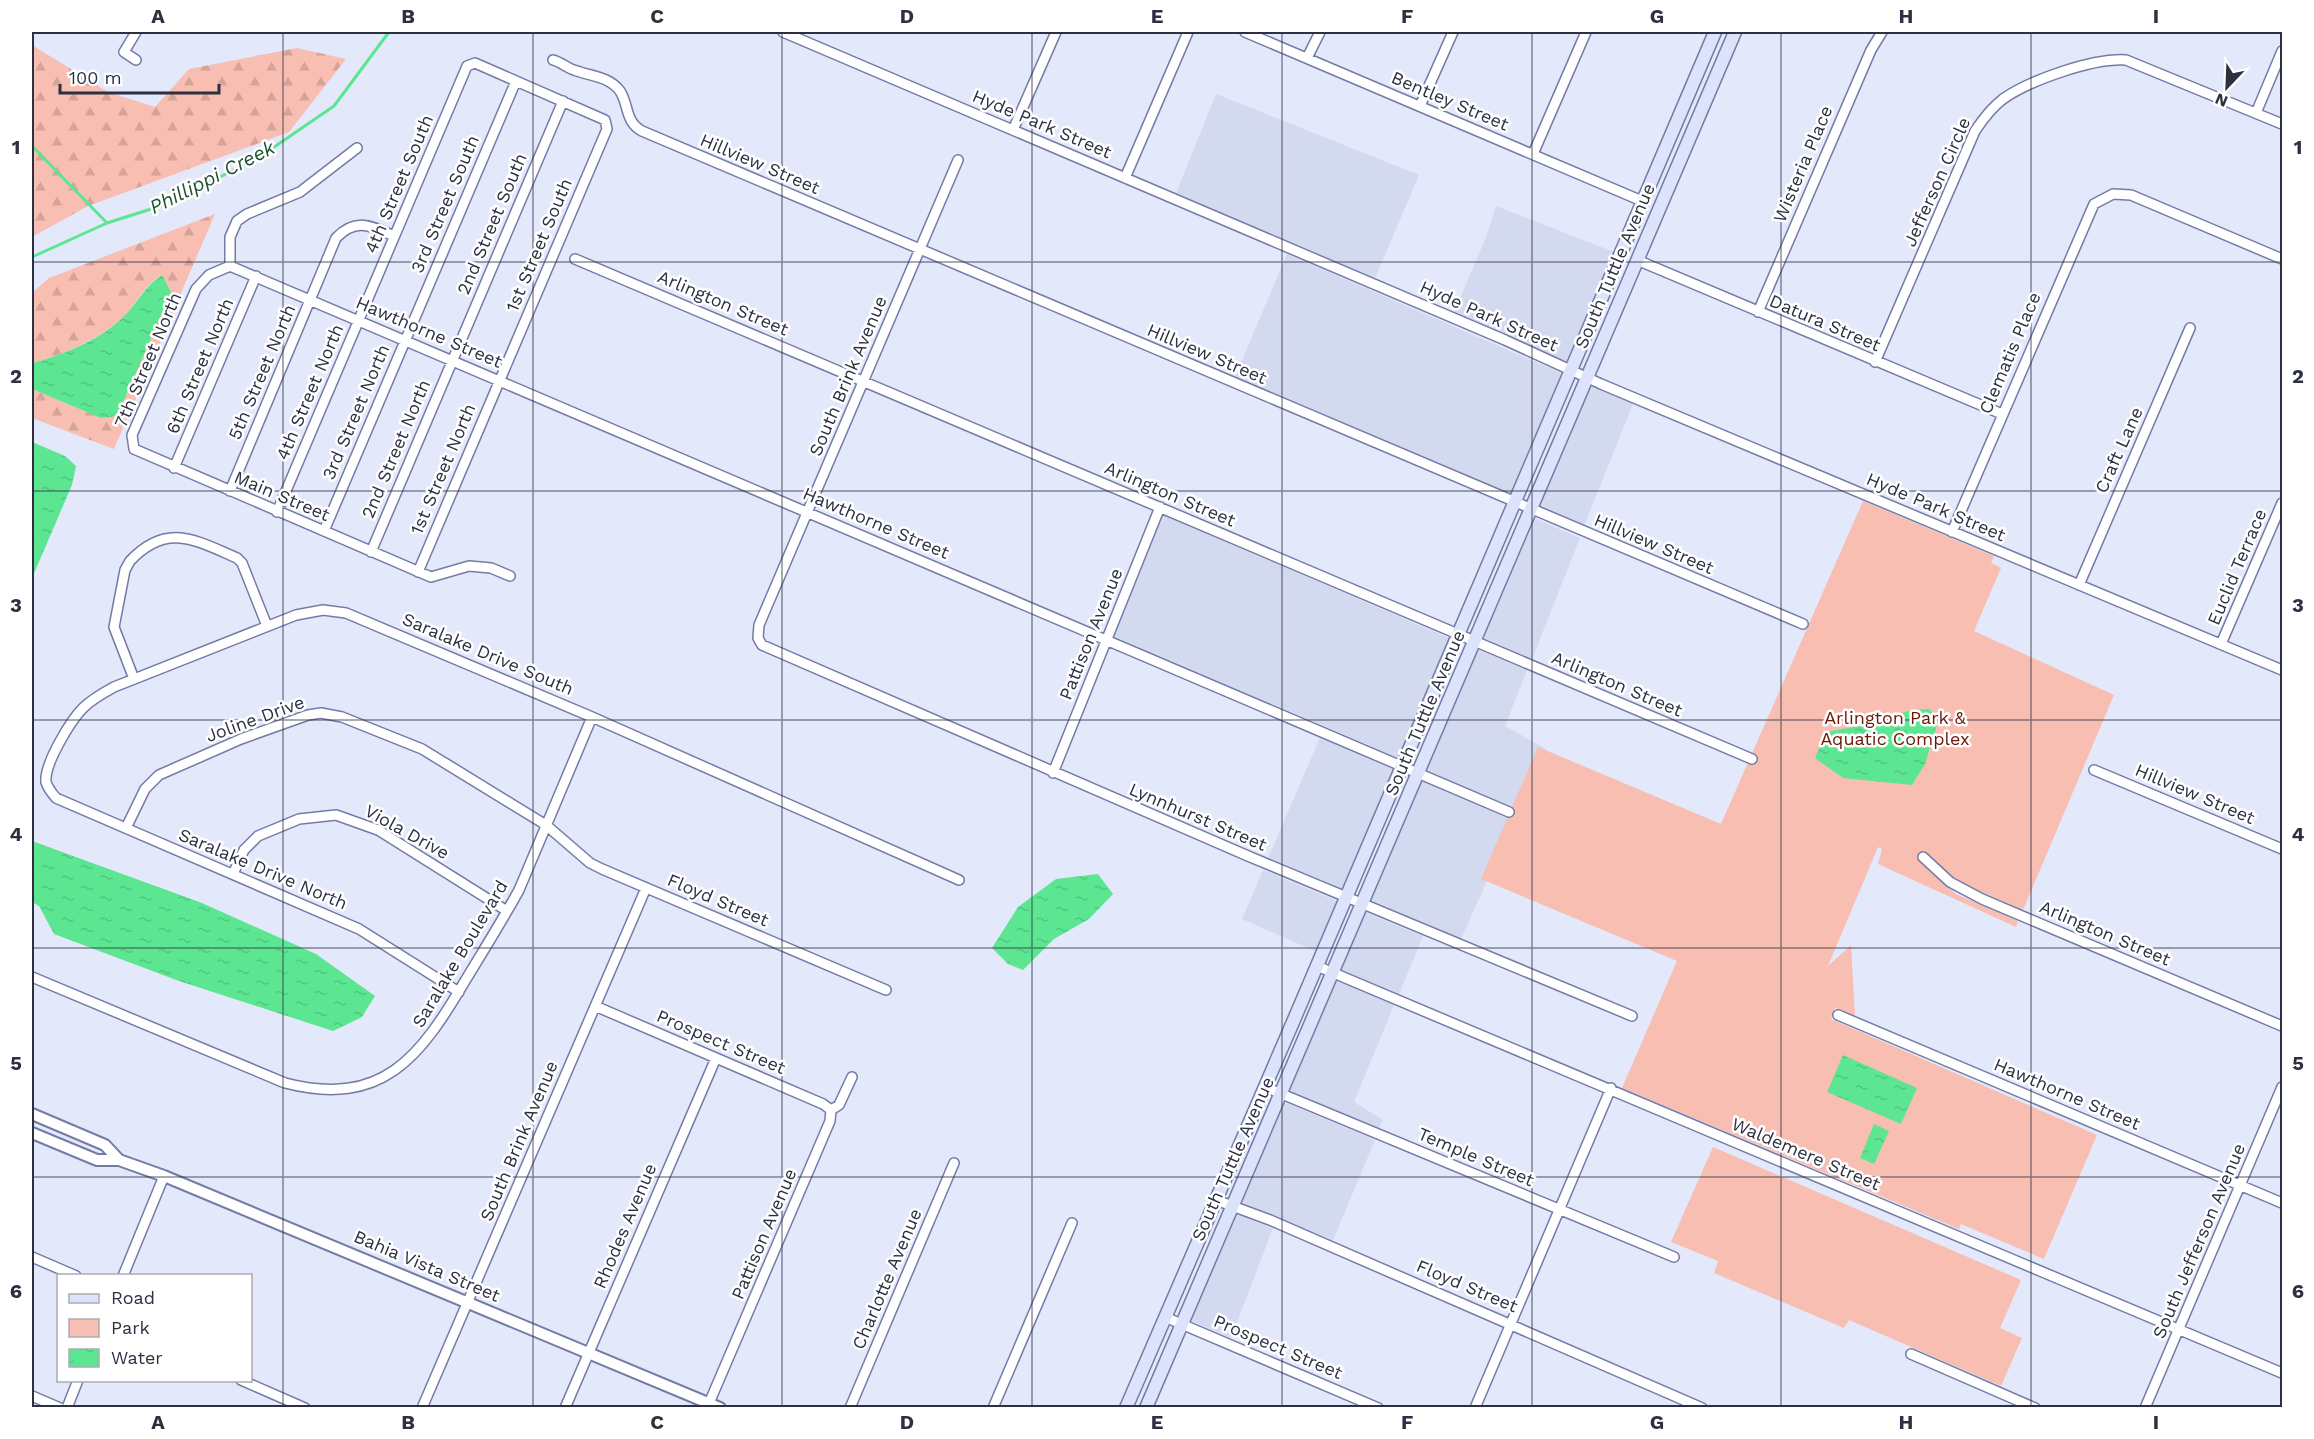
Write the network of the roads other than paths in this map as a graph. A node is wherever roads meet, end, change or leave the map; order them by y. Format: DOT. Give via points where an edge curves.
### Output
graph roads {
  1 [pos="136,32"];
  2 [pos="783,32"];
  3 [pos="1056,32"];
  4 [pos="1188,32"];
  5 [pos="1245,32"];
  6 [pos="1320,32"];
  7 [pos="1453,32"];
  8 [pos="1586,32"];
  9 [pos="1715,32"];
  10 [pos="1735,32"];
  11 [pos="1882,32"];
  12 [pos="2283,51"];
  13 [pos="1307,58"];
  14 [pos="136,60"];
  15 [pos="553,60"];
  16 [pos="516,81"];
  17 [pos="563,101"];
  18 [pos="1420,106"];
  19 [pos="2256,113"];
  20 [pos="2283,124"];
  21 [pos="1013,130"];
  22 [pos="357,148"];
  23 [pos="1533,154"];
  24 [pos="958,160"];
  25 [pos="1125,178"];
  26 [pos="1642,201"];
  27 [pos="394,236"];
  28 [pos="920,249"];
  29 [pos="575,259"];
  30 [pos="2283,259"];
  31 [pos="1637,260"];
  32 [pos="230,266"];
  33 [pos="256,276"];
  34 [pos="309,299"];
  35 [pos="1758,312"];
  36 [pos="359,320"];
  37 [pos="2190,328"];
  38 [pos="405,340"];
  39 [pos="453,360"];
  40 [pos="1875,362"];
  41 [pos="1571,370"];
  42 [pos="1587,378"];
  43 [pos="499,379"];
  44 [pos="864,380"];
  45 [pos="2002,414"];
  46 [pos="134,449"];
  47 [pos="174,468"];
  48 [pos="230,491"];
  49 [pos="1514,503"];
  50 [pos="2283,503"];
  51 [pos="1160,507"];
  52 [pos="1531,510"];
  53 [pos="277,512"];
  54 [pos="809,512"];
  55 [pos="324,531"];
  56 [pos="1952,532"];
  57 [pos="371,552"];
  58 [pos="418,572"];
  59 [pos="510,576"];
  60 [pos="2079,585"];
  61 [pos="1803,624"];
  62 [pos="267,626"];
  63 [pos="1459,635"];
  64 [pos="758,638"];
  65 [pos="1107,640"];
  66 [pos="1475,642"];
  67 [pos="2222,645"];
  68 [pos="2283,670"];
  69 [pos="134,679"];
  70 [pos="592,717"];
  71 [pos="1752,759"];
  72 [pos="1402,766"];
  73 [pos="2094,770"];
  74 [pos="1053,773"];
  75 [pos="1419,773"];
  76 [pos="49,790"];
  77 [pos="1509,812"];
  78 [pos="546,825"];
  79 [pos="126,828"];
  80 [pos="2283,849"];
  81 [pos="1923,857"];
  82 [pos="233,874"];
  83 [pos="959,880"];
  84 [pos="646,888"];
  85 [pos="1345,897"];
  86 [pos="1361,904"];
  87 [pos="507,911"];
  88 [pos="1317,966"];
  89 [pos="1333,973"];
  90 [pos="32,977"];
  91 [pos="886,990"];
  92 [pos="459,992"];
  93 [pos="595,1006"];
  94 [pos="1838,1015"];
  95 [pos="1632,1016"];
  96 [pos="2283,1026"];
  97 [pos="716,1058"];
  98 [pos="852,1077"];
  99 [pos="2283,1086"];
  100 [pos="1265,1087"];
  101 [pos="1611,1088"];
  102 [pos="1281,1094"];
  103 [pos="831,1110"];
  104 [pos="32,1114"];
  105 [pos="32,1133"];
  106 [pos="119,1160"];
  107 [pos="954,1163"];
  108 [pos="164,1176"];
  109 [pos="2241,1186"];
  110 [pos="1216,1200"];
  111 [pos="2283,1203"];
  112 [pos="1232,1206"];
  113 [pos="1558,1210"];
  114 [pos="1072,1223"];
  115 [pos="32,1257"];
  116 [pos="1674,1257"];
  117 [pos="74,1274"];
  118 [pos="123,1274"];
  119 [pos="468,1301"];
  120 [pos="1166,1317"];
  121 [pos="1510,1323"];
  122 [pos="1182,1324"];
  123 [pos="2179,1329"];
  124 [pos="588,1352"];
  125 [pos="1911,1354"];
  126 [pos="2283,1373"];
  127 [pos="77,1382"];
  128 [pos="246,1382"];
  129 [pos="32,1396"];
  130 [pos="708,1405"];
  131 [pos="60,1407"];
  132 [pos="67,1407"];
  133 [pos="305,1407"];
  134 [pos="422,1407"];
  135 [pos="565,1407"];
  136 [pos="720,1407"];
  137 [pos="850,1407"];
  138 [pos="993,1407"];
  139 [pos="1126,1407"];
  140 [pos="1146,1407"];
  141 [pos="1378,1407"];
  142 [pos="1475,1407"];
  143 [pos="1702,1407"];
  144 [pos="2035,1407"];
  145 [pos="2145,1407"];
  1 -- 14 [label="street" via="124,52"];
  2 -- 21 [label="street, Hyde Park Street"];
  3 -- 21 [label="street"];
  4 -- 25 [label="street"];
  5 -- 13 [label="street, Bentley Street"];
  6 -- 13 [label="street"];
  7 -- 18 [label="street"];
  8 -- 23 [label="street"];
  9 -- 26 [label="main road, South Tuttle Avenue"];
  10 -- 31 [label="main road, South Tuttle Avenue"];
  11 -- 35 [label="street, Wisteria Place" via="1870,50"];
  12 -- 19 [label="street"];
  13 -- 18 [label="street, Bentley Street"];
  15 -- 28 [label="street, Hillview Street" via="609,82 620,92 627,114 642,131"];
  16 -- 17 [label="street"];
  16 -- 27 [label="street, 4th Street South" via="472,63 467,66"];
  16 -- 38 [label="street, 3rd Street South"];
  17 -- 39 [label="street, 2nd Street South"];
  17 -- 43 [label="street, 1st Street South" via="607,123"];
  18 -- 23 [label="street, Bentley Street"];
  19 -- 20 [label="street, Jefferson Circle"];
  19 -- 40 [label="street, Jefferson Circle" via="2140,64 2111,59 2086,64 2004,98 1975,131"];
  21 -- 25 [label="street, Hyde Park Street"];
  22 -- 32 [label="street" via="300,192 237,221 230,237"];
  23 -- 26 [label="street, Bentley Street"];
  24 -- 28 [label="street, South Brink Avenue"];
  25 -- 41 [label="street, Hyde Park Street"];
  26 -- 41 [label="main road, South Tuttle Avenue"];
  27 -- 34 [label="street, 5th Street North" via="366,224 342,232"];
  27 -- 36 [label="street, 4th Street South"];
  28 -- 44 [label="street, South Brink Avenue"];
  28 -- 49 [label="street, Hillview Street"];
  29 -- 44 [label="street, Arlington Street"];
  30 -- 45 [label="street, Clematis Place" via="2131,195 2109,195 2089,212"];
  31 -- 35 [label="street, Datura Street"];
  31 -- 42 [label="main road, South Tuttle Avenue"];
  32 -- 33 [label="street, Hawthorne Street"];
  32 -- 46 [label="street, 7th Street North" via="209,275 196,290 132,435"];
  33 -- 34 [label="street, Hawthorne Street"];
  33 -- 47 [label="street, 6th Street North"];
  34 -- 36 [label="street, Hawthorne Street"];
  34 -- 48 [label="street, 5th Street North"];
  35 -- 40 [label="street, Datura Street"];
  36 -- 38 [label="street, Hawthorne Street"];
  36 -- 53 [label="street, 4th Street North"];
  37 -- 60 [label="street, Craft Lane"];
  38 -- 39 [label="street, Hawthorne Street"];
  38 -- 55 [label="street, 3rd Street North"];
  39 -- 43 [label="street, Hawthorne Street"];
  39 -- 57 [label="street, 2nd Street North"];
  40 -- 45 [label="street, Datura Street"];
  41 -- 42 [label="street, Hyde Park Street"];
  41 -- 49 [label="main road, South Tuttle Avenue"];
  42 -- 52 [label="main road, South Tuttle Avenue"];
  42 -- 56 [label="street, Hyde Park Street"];
  43 -- 54 [label="street, Hawthorne Street"];
  43 -- 58 [label="street, 1st Street North"];
  44 -- 51 [label="street, Arlington Street"];
  44 -- 54 [label="street, South Brink Avenue"];
  45 -- 56 [label="street, Clematis Place"];
  46 -- 47 [label="street, Main Street"];
  47 -- 48 [label="street, Main Street"];
  48 -- 53 [label="street, Main Street"];
  49 -- 52 [label="street, Hillview Street"];
  49 -- 63 [label="main road, South Tuttle Avenue"];
  50 -- 67 [label="street, Euclid Terrace"];
  51 -- 63 [label="street, Arlington Street"];
  51 -- 65 [label="street, Pattison Avenue"];
  52 -- 61 [label="street, Hillview Street"];
  52 -- 66 [label="main road, South Tuttle Avenue"];
  53 -- 55 [label="street, Main Street"];
  54 -- 64 [label="street, South Brink Avenue" via="759,626"];
  54 -- 65 [label="street, Hawthorne Street"];
  55 -- 57 [label="street, Main Street"];
  56 -- 60 [label="street, Hyde Park Street"];
  57 -- 58 [label="street, Main Street"];
  58 -- 59 [label="street" via="432,577 459,567 478,566"];
  60 -- 67 [label="street, Hyde Park Street"];
  62 -- 69 [label="street, Saralake Drive South"];
  62 -- 69 [label="street" via="237,558 190,538 162,538 130,561 114,620"];
  62 -- 70 [label="street, Saralake Drive South" via="306,612 353,615"];
  63 -- 66 [label="street, Arlington Street"];
  63 -- 72 [label="main road, South Tuttle Avenue"];
  64 -- 74 [label="street, Lynnhurst Street" via="767,650"];
  65 -- 72 [label="street, Hawthorne Street"];
  65 -- 74 [label="street, Pattison Avenue"];
  66 -- 71 [label="street, Arlington Street"];
  66 -- 75 [label="main road, South Tuttle Avenue"];
  67 -- 68 [label="street, Hyde Park Street"];
  69 -- 76 [label="street, Saralake Drive South" via="98,696 74,718 48,772"];
  70 -- 78 [label="street, Saralake Boulevard"];
  70 -- 83 [label="street, Saralake Drive South"];
  72 -- 75 [label="street, Hawthorne Street"];
  72 -- 85 [label="main road, South Tuttle Avenue"];
  73 -- 80 [label="street, Hillview Street"];
  74 -- 85 [label="street, Lynnhurst Street"];
  75 -- 77 [label="street, Hawthorne Street"];
  75 -- 86 [label="main road, South Tuttle Avenue"];
  76 -- 79 [label="street, Saralake Drive North" via="56,798"];
  78 -- 79 [label="street, Joline Drive" via="422,749 342,717 321,713 241,739 168,769 145,789"];
  78 -- 84 [label="street, Floyd Street" via="590,863"];
  78 -- 87 [label="street, Saralake Boulevard"];
  79 -- 82 [label="street, Saralake Drive North"];
  81 -- 96 [label="street, Arlington Street" via="1950,882 1982,899"];
  82 -- 87 [label="street, Viola Drive" via="241,854 258,836 299,819 336,815 378,830"];
  82 -- 92 [label="street, Saralake Drive North" via="359,928"];
  84 -- 91 [label="street, Floyd Street"];
  84 -- 93 [label="street, South Brink Avenue"];
  85 -- 86 [label="street, Lynnhurst Street"];
  85 -- 88 [label="main road, South Tuttle Avenue"];
  86 -- 89 [label="main road, South Tuttle Avenue"];
  86 -- 95 [label="street, Lynnhurst Street"];
  87 -- 92 [label="street, Saralake Boulevard"];
  88 -- 89 [label="street, Waldemere Street"];
  88 -- 100 [label="main road, South Tuttle Avenue"];
  89 -- 101 [label="street, Waldemere Street"];
  89 -- 102 [label="main road, South Tuttle Avenue"];
  90 -- 92 [label="street, Saralake Boulevard" via="285,1083 321,1090 356,1087 399,1067 429,1039"];
  93 -- 97 [label="street, Prospect Street"];
  93 -- 119 [label="street, South Brink Avenue"];
  94 -- 109 [label="street, Hawthorne Street"];
  97 -- 103 [label="street, Prospect Street"];
  97 -- 124 [label="street, Rhodes Avenue"];
  98 -- 103 [label="street, Pattison Avenue" via="839,1105"];
  99 -- 109 [label="street, South Jefferson Avenue"];
  100 -- 102 [label="street, Temple Street"];
  100 -- 110 [label="main road, South Tuttle Avenue"];
  101 -- 113 [label="street"];
  101 -- 123 [label="street, Waldemere Street"];
  102 -- 112 [label="main road, South Tuttle Avenue"];
  102 -- 113 [label="street, Temple Street"];
  103 -- 130 [label="street, Pattison Avenue" via="830,1121"];
  104 -- 106 [label="street, Bahia Vista Street" via="105,1145"];
  105 -- 106 [label="street, Bahia Vista Street" via="97,1160"];
  106 -- 108 [label="street, Bahia Vista Street"];
  107 -- 137 [label="street, Charlotte Avenue"];
  108 -- 118 [label="street"];
  108 -- 119 [label="street, Bahia Vista Street"];
  109 -- 111 [label="street, Hawthorne Street"];
  109 -- 123 [label="street, South Jefferson Avenue"];
  110 -- 112 [label="street, Floyd Street"];
  110 -- 120 [label="main road, South Tuttle Avenue"];
  112 -- 121 [label="street, Floyd Street"];
  112 -- 122 [label="main road, South Tuttle Avenue"];
  113 -- 116 [label="street, Temple Street"];
  113 -- 121 [label="street"];
  114 -- 138 [label="street"];
  115 -- 117 [label="street"];
  119 -- 124 [label="street, Bahia Vista Street"];
  119 -- 134 [label="street, South Brink Avenue"];
  120 -- 122 [label="street, Prospect Street"];
  120 -- 139 [label="main road, South Tuttle Avenue"];
  121 -- 142 [label="street"];
  121 -- 143 [label="street, Floyd Street"];
  122 -- 140 [label="main road, South Tuttle Avenue"];
  122 -- 141 [label="street, Prospect Street"];
  123 -- 126 [label="street, Waldemere Street"];
  123 -- 145 [label="street, South Jefferson Avenue"];
  124 -- 130 [label="street, Bahia Vista Street"];
  124 -- 135 [label="street, Rhodes Avenue"];
  125 -- 144 [label="street"];
  127 -- 132 [label="street"];
  128 -- 133 [label="street"];
  129 -- 131 [label="street"];
  130 -- 136 [label="street, Bahia Vista Street"];
}
